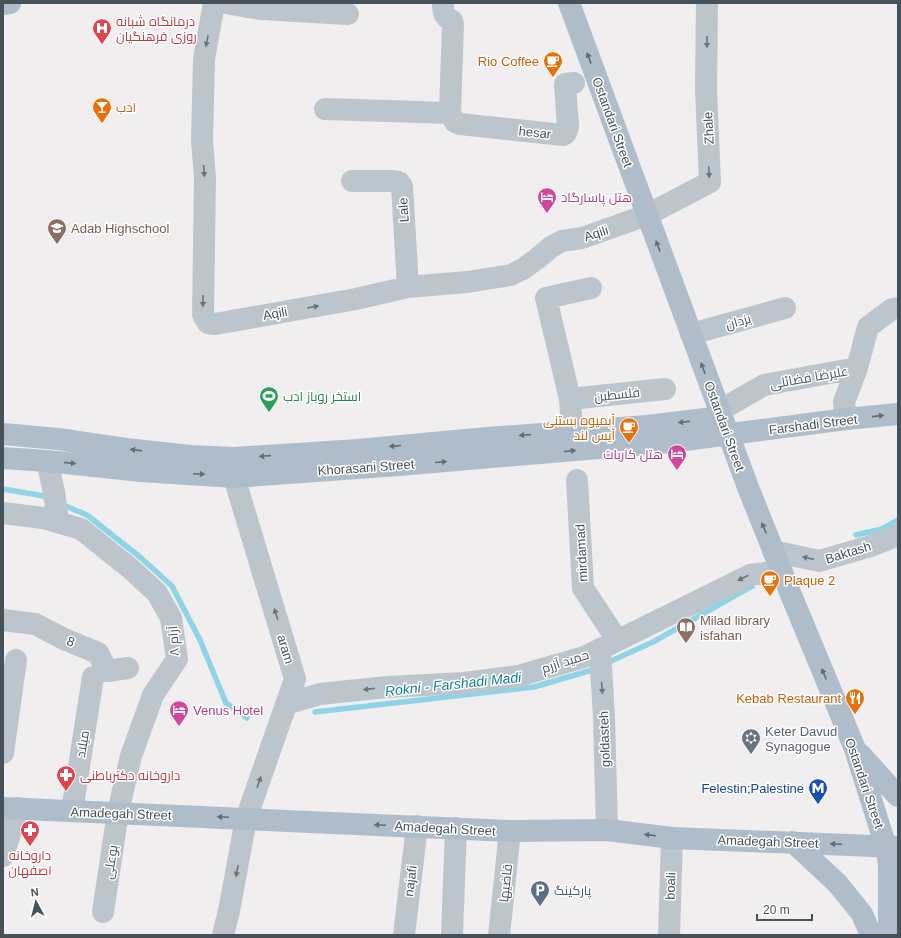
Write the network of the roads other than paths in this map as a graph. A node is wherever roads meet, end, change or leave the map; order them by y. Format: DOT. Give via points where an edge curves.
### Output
graph roads {
  1 [pos="10,3"];
  2 [pos="214,3"];
  3 [pos="226,3"];
  4 [pos="443,3"];
  5 [pos="569,3"];
  6 [pos="707,3"];
  7 [pos="3,4"];
  8 [pos="348,14"];
  9 [pos="574,83"];
  10 [pos="325,110"];
  11 [pos="450,113"];
  12 [pos="352,181"];
  13 [pos="647,215"];
  14 [pos="408,287"];
  15 [pos="591,288"];
  16 [pos="785,308"];
  17 [pos="898,308"];
  18 [pos="691,334"];
  19 [pos="857,368"];
  20 [pos="665,388"];
  21 [pos="570,399"];
  22 [pos="898,414"];
  23 [pos="846,419"];
  24 [pos="723,421"];
  25 [pos="572,432"];
  26 [pos="3,434"];
  27 [pos="3,458"];
  28 [pos="359,459"];
  29 [pos="47,461"];
  30 [pos="234,477"];
  31 [pos="577,480"];
  32 [pos="3,513"];
  33 [pos="58,522"];
  34 [pos="898,534"];
  35 [pos="773,551"];
  36 [pos="782,571"];
  37 [pos="3,620"];
  38 [pos="609,645"];
  39 [pos="16,660"];
  40 [pos="128,668"];
  41 [pos="93,677"];
  42 [pos="286,704"];
  43 [pos="855,749"];
  44 [pos="3,753"];
  45 [pos="898,796"];
  46 [pos="11,808"];
  47 [pos="72,811"];
  48 [pos="118,812"];
  49 [pos="246,819"];
  50 [pos="417,826"];
  51 [pos="456,828"];
  52 [pos="607,830"];
  53 [pos="510,831"];
  54 [pos="672,838"];
  55 [pos="793,842"];
  56 [pos="886,846"];
  57 [pos="3,856"];
  58 [pos="103,912"];
  59 [pos="223,935"];
  60 [pos="404,935"];
  61 [pos="452,935"];
  62 [pos="499,935"];
  63 [pos="669,935"];
  64 [pos="871,935"];
  65 [pos="875,935"];
  66 [pos="889,935"];
  1 -- 7 [label="main road"];
  2 -- 14 [label="street, Aqili, one-way" via="204,59 202,140 205,178 203,315 208,323 215,324 356,299"];
  3 -- 8 [label="street" via="260,9"];
  4 -- 11 [label="street" via="444,13 453,24"];
  13 -- 5 [label="main road, Ostandari Street, one-way"];
  6 -- 13 [label="street, Zhale, one-way" via="706,90 710,182"];
  9 -- 11 [label="street, hesar" via="565,84 568,126 563,135 460,124 455,122"];
  10 -- 11 [label="street"];
  12 -- 14 [label="street, Lale" via="393,181 399,182 402,186"];
  13 -- 14 [label="street, Aqili" via="582,238 562,241 511,275"];
  18 -- 13 [label="main road, Ostandari Street, one-way"];
  15 -- 21 [label="street" via="546,298"];
  16 -- 18 [label="street, یزدان"];
  17 -- 19 [label="street" via="892,309 868,327"];
  24 -- 18 [label="main road, Ostandari Street, one-way"];
  19 -- 23 [label="street" via="844,402"];
  19 -- 24 [label="street, علیرضا فضائلی" via="764,385"];
  20 -- 21 [label="street, فلسطین"];
  21 -- 25 [label="street"];
  23 -- 22 [label="main road, Farshadi Street, one-way"];
  23 -- 24 [label="main road, Farshadi Street"];
  24 -- 25 [label="main road, Khorasani Street, one-way"];
  28 -- 24 [label="main road, Khorasani Street, one-way" via="670,442"];
  35 -- 24 [label="main road, Ostandari Street, one-way"];
  25 -- 28 [label="main road, Khorasani Street, one-way" via="487,438"];
  28 -- 26 [label="main road, Khorasani Street, one-way" via="190,456"];
  27 -- 29 [label="main road, Khorasani Street"];
  28 -- 30 [label="main road, Khorasani Street"];
  29 -- 30 [label="main road, Khorasani Street, one-way"];
  29 -- 33 [label="street"];
  42 -- 30 [label="street, aram, one-way" via="295,679"];
  31 -- 38 [label="street, mirdamad" via="583,588"];
  32 -- 33 [label="street, ۸ آرام"];
  33 -- 48 [label="street, ۸ آرام" via="80,529 131,569 157,593 171,618 177,659 153,695 131,756"];
  34 -- 35 [label="street, Baktash, one-way" via="871,546 819,561"];
  35 -- 36 [label="main road, Ostandari Street"];
  36 -- 38 [label="street, حمید آزرم, one-way" via="750,575"];
  43 -- 36 [label="main road, Ostandari Street, one-way"];
  37 -- 40 [label="street, 8" via="35,624 98,653 106,671"];
  38 -- 42 [label="street, حمید آزرم, one-way" via="584,657 518,676 464,683 320,694"];
  38 -- 52 [label="street, goldasteh, one-way" via="604,718"];
  39 -- 44 [label="street"];
  41 -- 47 [label="street, میلاد"];
  49 -- 42 [label="street, aram, one-way"];
  43 -- 45 [label="main road"];
  43 -- 56 [label="main road, Ostandari Street"];
  46 -- 47 [label="main road, Amadegah Street"];
  46 -- 57 [label="street"];
  47 -- 48 [label="main road, Amadegah Street"];
  49 -- 48 [label="main road, Amadegah Street, one-way"];
  48 -- 58 [label="street, بوعلی"];
  50 -- 49 [label="main road, Amadegah Street, one-way"];
  49 -- 59 [label="street, aram, one-way"];
  50 -- 51 [label="main road, Amadegah Street"];
  50 -- 60 [label="street, najafi"];
  51 -- 53 [label="main road, Amadegah Street"];
  51 -- 61 [label="street"];
  52 -- 53 [label="main road, Amadegah Street"];
  54 -- 52 [label="main road, Amadegah Street, one-way"];
  53 -- 62 [label="street, قاضیها"];
  54 -- 55 [label="main road, Amadegah Street"];
  54 -- 63 [label="street, boali"];
  56 -- 55 [label="main road, Amadegah Street, one-way"];
  55 -- 64 [label="main road" via="838,884 862,914"];
  56 -- 65 [label="main road" via="877,866"];
  56 -- 66 [label="main road" via="889,866"];
}
